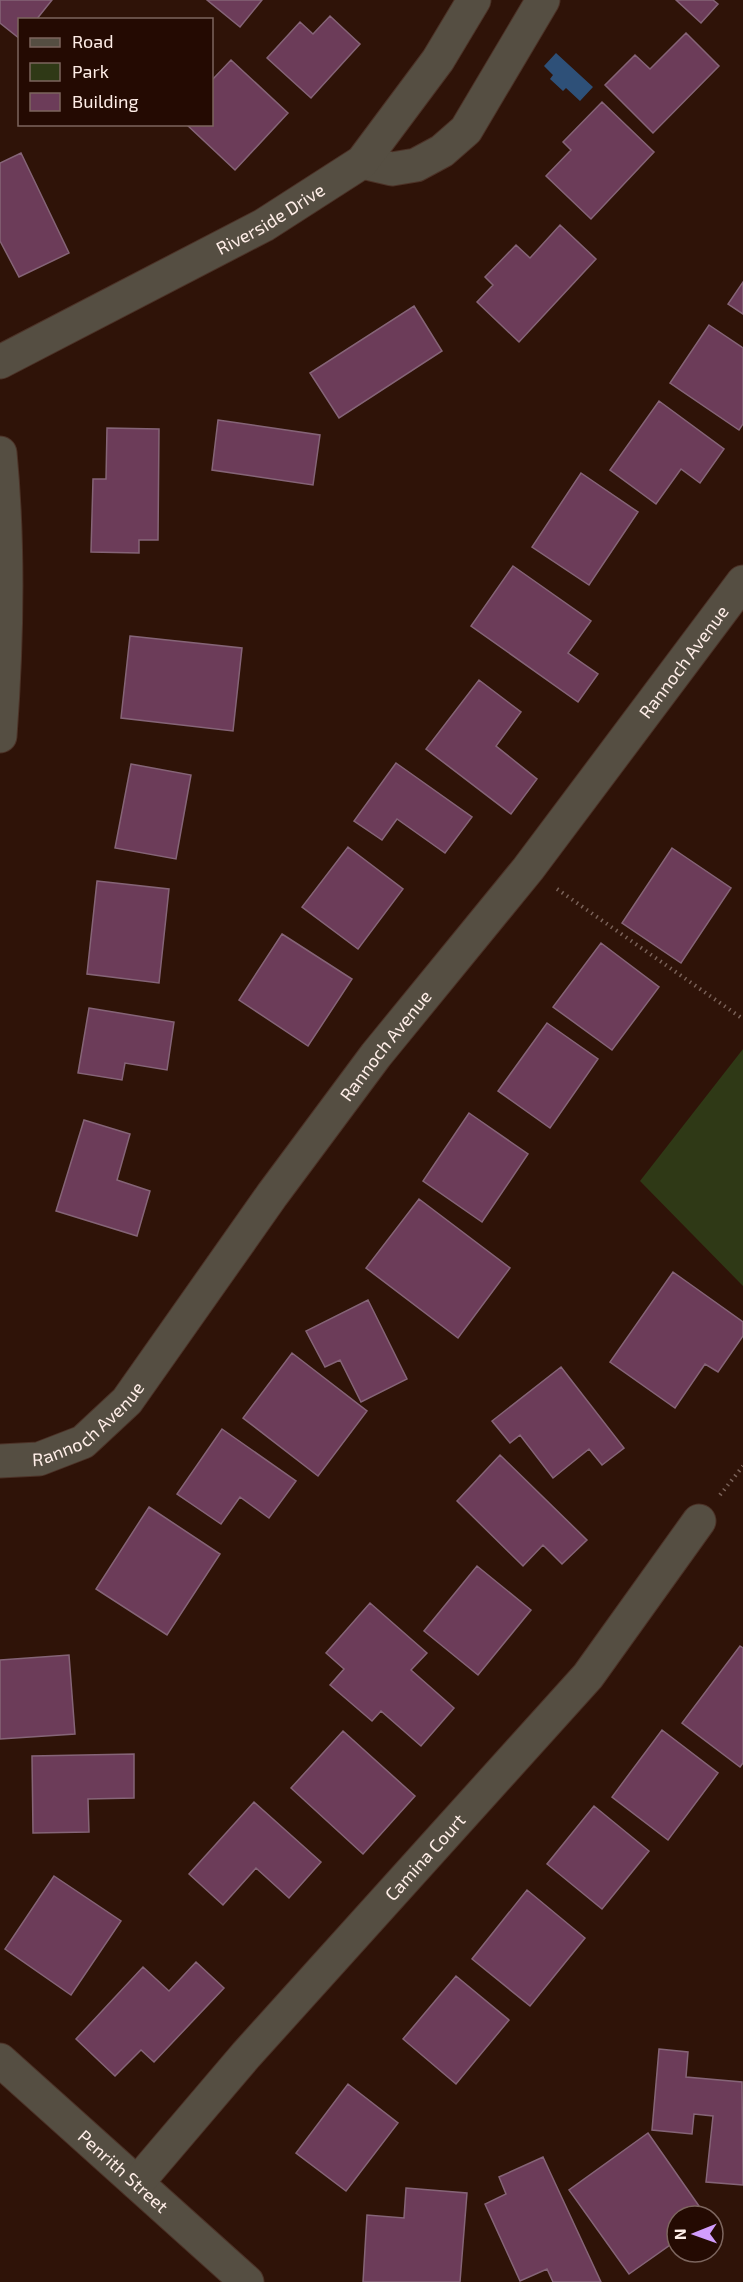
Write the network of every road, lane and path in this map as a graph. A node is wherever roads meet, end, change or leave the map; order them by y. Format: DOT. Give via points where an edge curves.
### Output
graph roads {
  1 [pos="474,0"];
  2 [pos="543,0"];
  3 [pos="362,162"];
  4 [pos="0,362"];
  5 [pos="0,453"];
  6 [pos="743,582"];
  7 [pos="0,736"];
  8 [pos="528,868"];
  9 [pos="743,1019"];
  10 [pos="0,1461"];
  11 [pos="699,1521"];
  12 [pos="0,2060"];
  13 [pos="137,2183"];
  14 [pos="247,2282"];
  1 -- 3 [label="street, Riverside Drive" via="438,60"];
  2 -- 3 [label="street" via="466,130 442,151 416,165 392,169"];
  3 -- 4 [label="street, Riverside Drive" via="264,225"];
  5 -- 7 [label="street" via="5,671"];
  6 -- 8 [label="street, Rannoch Avenue"];
  8 -- 9 [label="path"];
  8 -- 10 [label="street, Rannoch Avenue" via="376,1055 128,1401 83,1442 39,1459"];
  11 -- 13 [label="street, Camina Court" via="588,1676 246,2055"];
  12 -- 13 [label="street, Penrith Street"];
  13 -- 14 [label="street, Penrith Street"];
}
